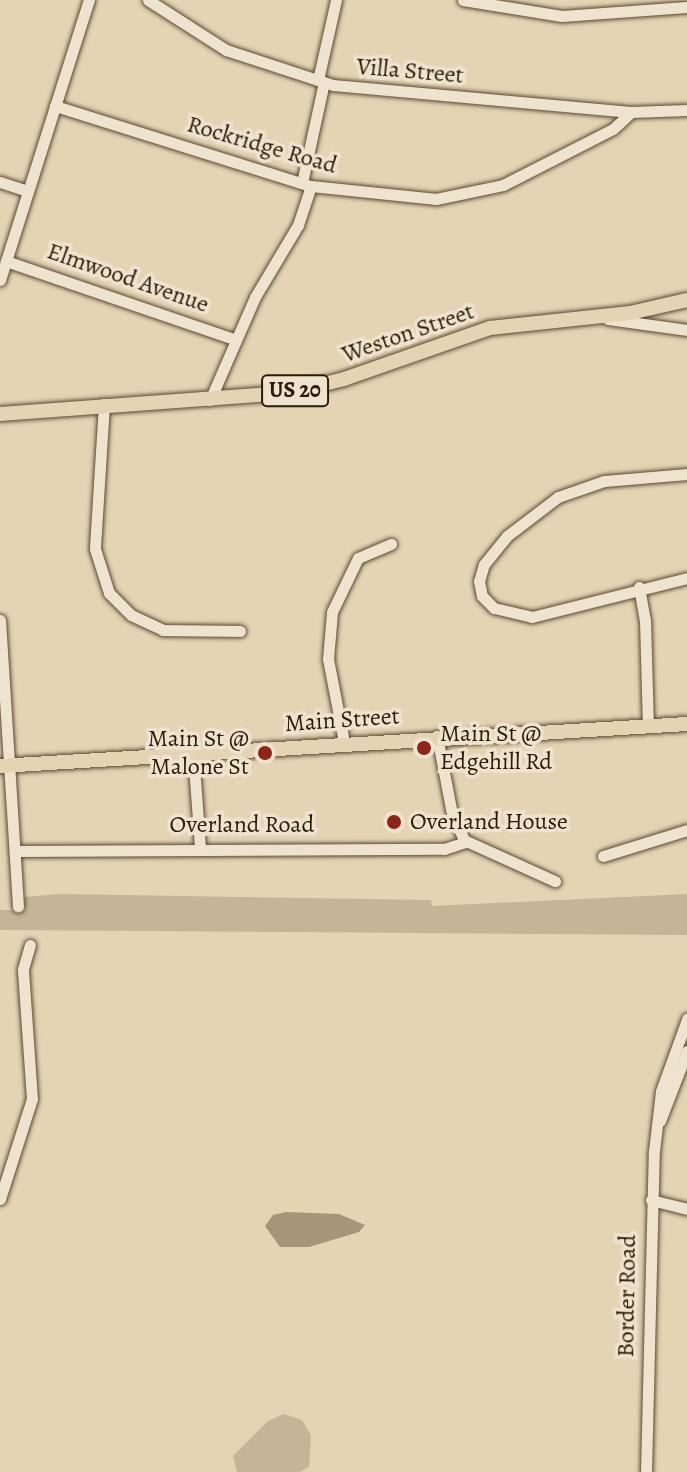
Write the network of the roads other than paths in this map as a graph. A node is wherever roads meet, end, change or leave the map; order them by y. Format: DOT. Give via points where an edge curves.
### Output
graph roads {
  1 [pos="89,0"];
  2 [pos="148,0"];
  3 [pos="336,0"];
  4 [pos="463,0"];
  5 [pos="687,7"];
  6 [pos="321,81"];
  7 [pos="55,106"];
  8 [pos="687,110"];
  9 [pos="631,112"];
  10 [pos="0,182"];
  11 [pos="306,185"];
  12 [pos="28,191"];
  13 [pos="6,261"];
  14 [pos="0,280"];
  15 [pos="687,300"];
  16 [pos="579,318"];
  17 [pos="687,330"];
  18 [pos="234,339"];
  19 [pos="210,400"];
  20 [pos="104,404"];
  21 [pos="0,414"];
  22 [pos="687,474"];
  23 [pos="391,544"];
  24 [pos="687,578"];
  25 [pos="639,587"];
  26 [pos="0,620"];
  27 [pos="240,631"];
  28 [pos="687,724"];
  29 [pos="648,726"];
  30 [pos="437,736"];
  31 [pos="344,742"];
  32 [pos="193,752"];
  33 [pos="5,766"];
  34 [pos="687,830"];
  35 [pos="466,842"];
  36 [pos="200,847"];
  37 [pos="16,851"];
  38 [pos="603,856"];
  39 [pos="555,881"];
  40 [pos="18,906"];
  41 [pos="30,945"];
  42 [pos="687,1019"];
  43 [pos="687,1051"];
  44 [pos="659,1121"];
  45 [pos="0,1199"];
  46 [pos="651,1200"];
  47 [pos="687,1209"];
  48 [pos="646,1472"];
  1 -- 7 [label="street"];
  2 -- 6 [label="street, Villa Street" via="226,50"];
  3 -- 6 [label="street"];
  4 -- 5 [label="street" via="562,16"];
  6 -- 9 [label="street, Villa Street"];
  6 -- 11 [label="street"];
  7 -- 11 [label="street, Rockridge Road"];
  7 -- 12 [label="street"];
  8 -- 9 [label="street, Villa Street"];
  9 -- 11 [label="street, Rockridge Road" via="613,129 476,194 418,198"];
  10 -- 12 [label="street"];
  11 -- 18 [label="street" via="298,225"];
  12 -- 13 [label="street"];
  13 -- 14 [label="street"];
  13 -- 18 [label="street, Elmwood Avenue"];
  15 -- 16 [label="main road, Weston Street / US 20" via="646,311"];
  16 -- 17 [label="street"];
  16 -- 19 [label="main road, Weston Street / US 20" via="466,333 314,388"];
  18 -- 19 [label="street"];
  19 -- 20 [label="main road, Weston Street / US 20"];
  20 -- 21 [label="main road, Weston Street / US 20"];
  20 -- 27 [label="street" via="95,549 109,593 131,615 167,631"];
  22 -- 25 [label="street" via="604,481 558,497 507,536 484,564 479,581 491,605 526,617 559,613"];
  23 -- 31 [label="street" via="369,550 354,562 332,612 328,653"];
  24 -- 25 [label="street"];
  25 -- 29 [label="street"];
  26 -- 33 [label="street"];
  28 -- 29 [label="main road, Main Street"];
  29 -- 30 [label="main road, Main Street"];
  30 -- 31 [label="main road, Main Street"];
  30 -- 35 [label="street" via="453,819"];
  31 -- 32 [label="main road, Main Street"];
  32 -- 33 [label="main road, Main Street"];
  32 -- 36 [label="street"];
  33 -- 37 [label="street"];
  34 -- 38 [label="street"];
  35 -- 36 [label="street, Overland Road" via="444,849"];
  35 -- 39 [label="street"];
  36 -- 37 [label="street, Overland Road"];
  37 -- 40 [label="street"];
  41 -- 45 [label="street" via="23,969 32,1099"];
  42 -- 44 [label="street, Border Road" via="664,1080"];
  43 -- 44 [label="street, Border Road"];
  44 -- 46 [label="street, Border Road"];
  46 -- 47 [label="street"];
  46 -- 48 [label="street, Border Road"];
}
